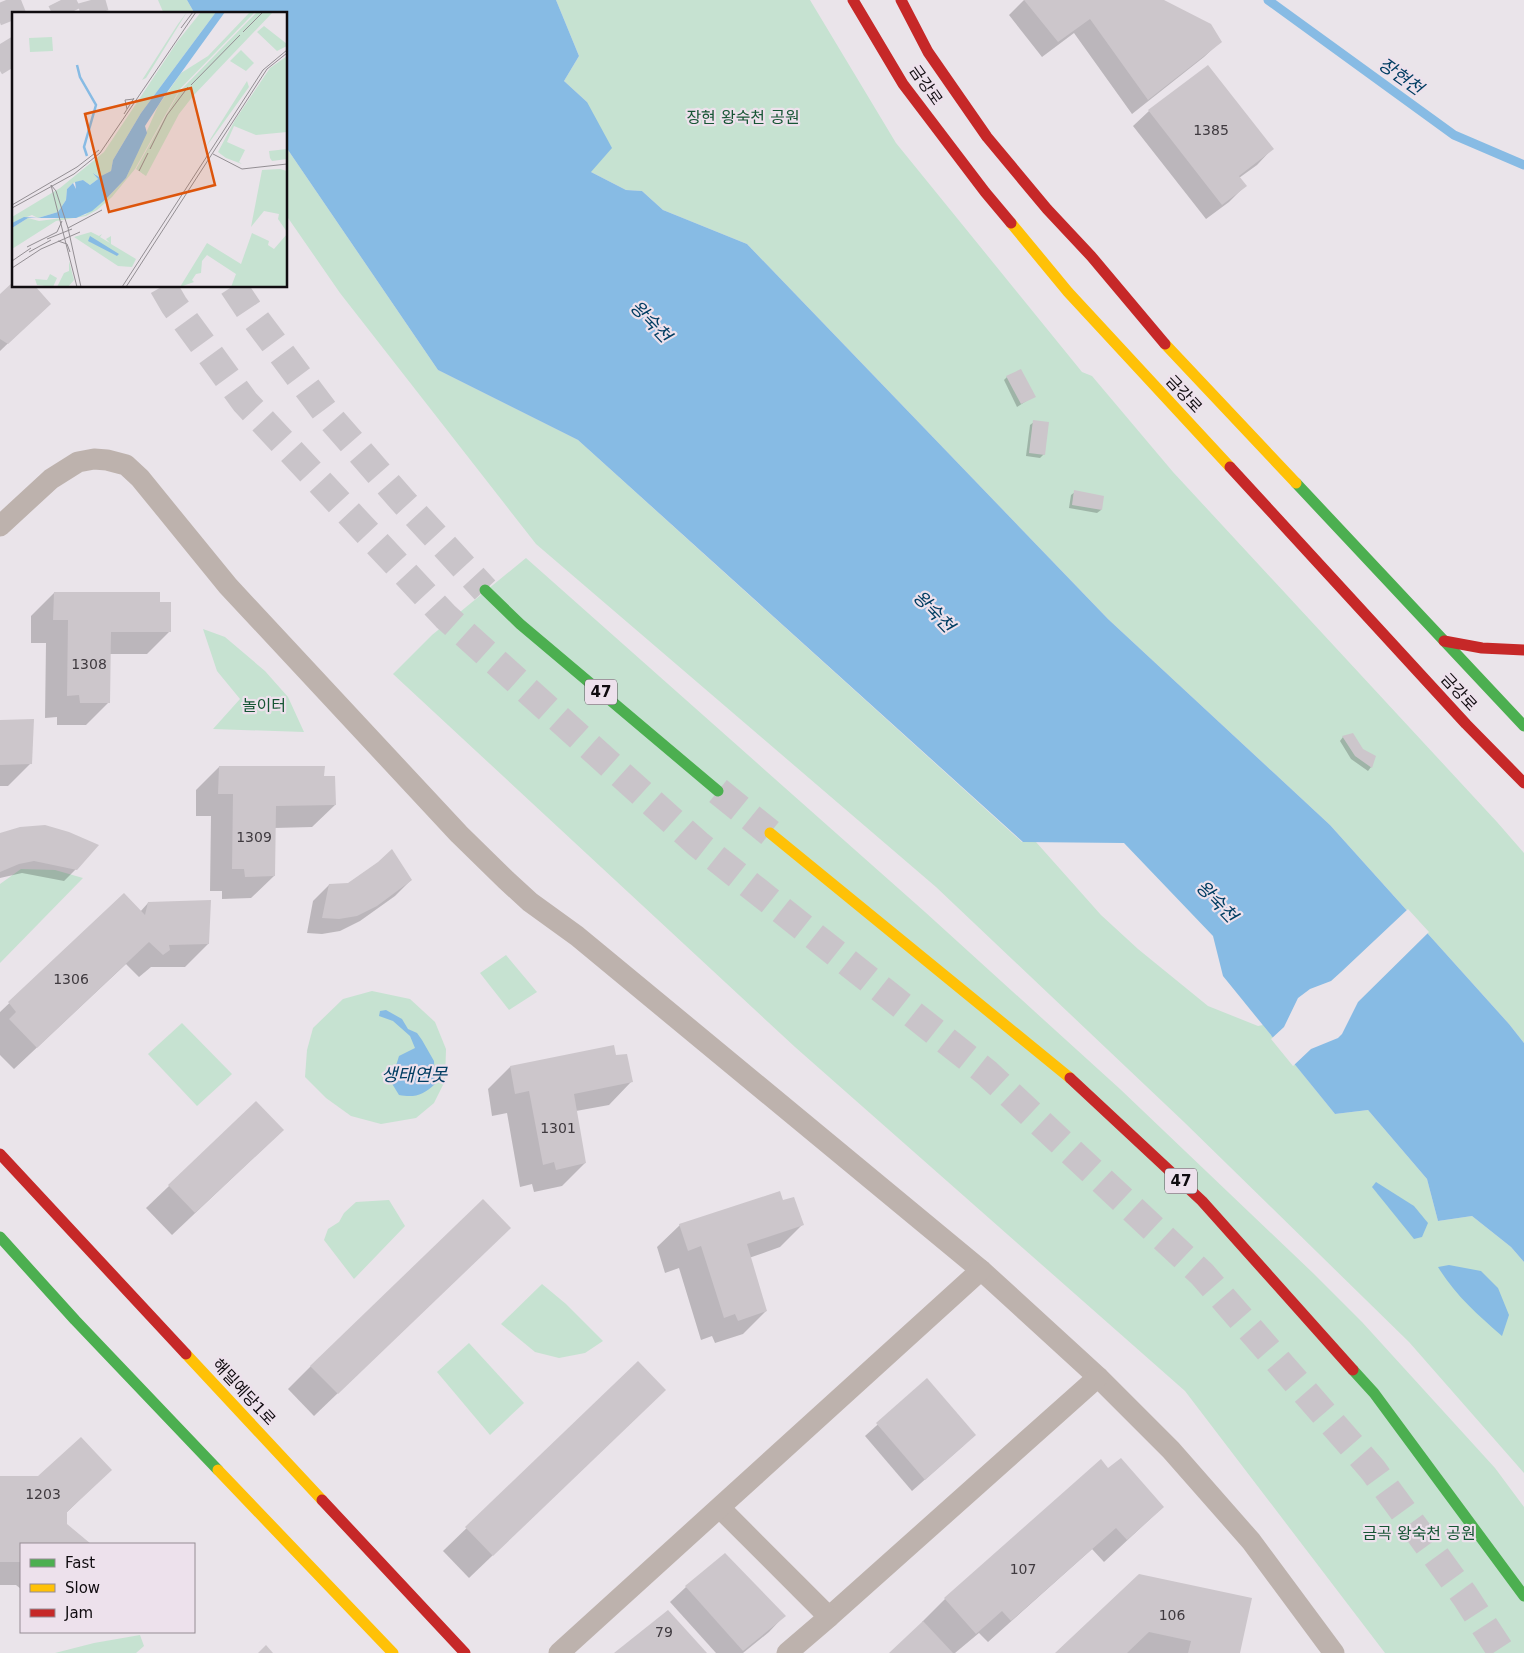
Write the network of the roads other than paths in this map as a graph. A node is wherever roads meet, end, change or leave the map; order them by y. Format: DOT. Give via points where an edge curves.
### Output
graph roads {
  1 [pos="853,0"];
  2 [pos="901,0"];
  3 [pos="0,526"];
  4 [pos="485,590"];
  5 [pos="1444,641"];
  6 [pos="1524,650"];
  7 [pos="1524,726"];
  8 [pos="1524,783"];
  9 [pos="718,791"];
  10 [pos="770,833"];
  11 [pos="0,1154"];
  12 [pos="0,1237"];
  13 [pos="981,1270"];
  14 [pos="1098,1378"];
  15 [pos="720,1508"];
  16 [pos="1524,1596"];
  17 [pos="829,1617"];
  18 [pos="394,1653"];
  19 [pos="465,1653"];
  20 [pos="559,1653"];
  21 [pos="787,1653"];
  22 [pos="1334,1653"];
  1 -- 8 [label="main road, 금강로" via="903,84 985,192 1068,292"];
  2 -- 5 [label="main road, 금강로" via="928,52 987,136 1047,209 1176,356"];
  3 -- 13 [label="street" via="51,479 78,462 94,459 126,465 228,586 459,834 506,880"];
  4 -- 9 [label="main road, 47" via="520,624"];
  5 -- 6 [label="main road" via="1482,648"];
  5 -- 7 [label="main road, 금강로"];
  10 -- 16 [label="main road, 47" via="1070,1078 1202,1201 1374,1393"];
  11 -- 19 [label="main road, 해밀예당1로"];
  12 -- 18 [label="main road" via="74,1320"];
  13 -- 14 [label="street"];
  13 -- 15 [label="street"];
  14 -- 17 [label="street"];
  14 -- 22 [label="street" via="1171,1450 1250,1541"];
  15 -- 17 [label="street"];
  15 -- 20 [label="street"];
  17 -- 21 [label="street"];
}
